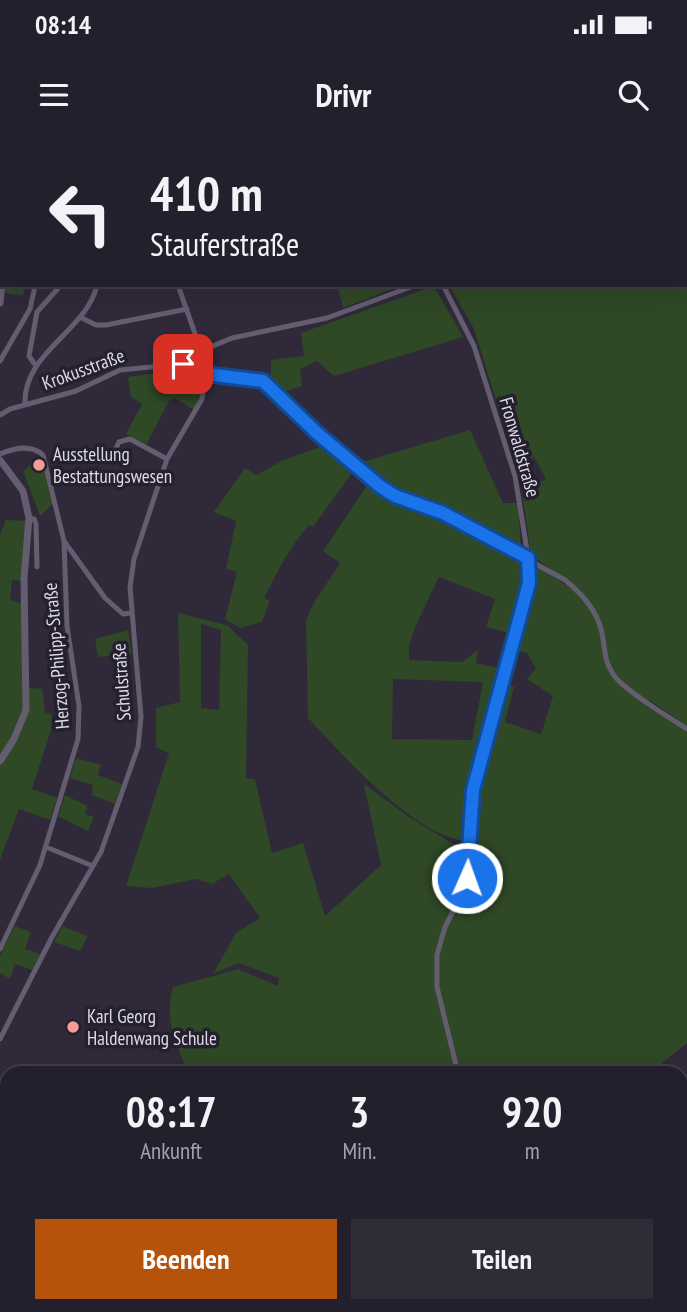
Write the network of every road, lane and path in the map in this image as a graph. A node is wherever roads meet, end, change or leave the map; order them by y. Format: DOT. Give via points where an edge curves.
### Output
graph roads {
  1 [pos="35,287"];
  2 [pos="59,287"];
  3 [pos="96,287"];
  4 [pos="179,287"];
  5 [pos="411,287"];
  6 [pos="443,287"];
  7 [pos="30,309"];
  8 [pos="187,309"];
  9 [pos="37,312"];
  10 [pos="80,317"];
  11 [pos="201,351"];
  12 [pos="0,361"];
  13 [pos="183,364"];
  14 [pos="36,366"];
  15 [pos="200,371"];
  16 [pos="25,405"];
  17 [pos="0,415"];
  18 [pos="0,454"];
  19 [pos="112,457"];
  20 [pos="167,458"];
  21 [pos="0,460"];
  22 [pos="29,518"];
  23 [pos="64,541"];
  24 [pos="528,558"];
  25 [pos="37,567"];
  26 [pos="131,613"];
  27 [pos="687,729"];
  28 [pos="0,761"];
  29 [pos="46,847"];
  30 [pos="93,866"];
  31 [pos="0,949"];
  32 [pos="0,1039"];
  33 [pos="456,1066"];
  1 -- 7 [label="street"];
  2 -- 9 [label="street"];
  3 -- 10 [label="street"];
  4 -- 8 [label="street"];
  5 -- 11 [label="street" via="327,318 232,338"];
  6 -- 24 [label="street, Fronwaldstraße" via="474,346 520,495"];
  7 -- 9 [label="street"];
  7 -- 12 [label="street"];
  8 -- 10 [label="street" via="106,325"];
  8 -- 11 [label="street"];
  9 -- 14 [label="street" via="29,356"];
  10 -- 14 [label="street"];
  11 -- 13 [label="street"];
  13 -- 15 [label="street"];
  13 -- 16 [label="street, Krokusstraße" via="120,370 76,391"];
  14 -- 16 [label="street"];
  15 -- 20 [label="street, Schulstraße" via="202,399"];
  15 -- 24 [label="street" via="263,381 381,487 443,513"];
  16 -- 17 [label="street, Krokusstraße"];
  18 -- 23 [label="street" via="25,448 43,455"];
  19 -- 20 [label="street" via="119,443 130,439"];
  20 -- 26 [label="street, Schulstraße" via="134,559"];
  21 -- 22 [label="street" via="18,481"];
  22 -- 25 [label="street" via="36,524"];
  22 -- 28 [label="street" via="24,578 26,710"];
  23 -- 26 [label="street" via="105,598 123,614"];
  23 -- 29 [label="street, Herzog-Philipp-Straße" via="67,626 79,728"];
  24 -- 27 [label="street" via="565,580 584,598 601,631 607,664 615,678"];
  24 -- 33 [label="street, Fronwaldstraße" via="529,583 473,790 465,888 445,927 438,955 437,987"];
  26 -- 30 [label="street, Schulstraße" via="141,717 138,747"];
  29 -- 30 [label="street"];
  29 -- 31 [label="street, Herzog-Philipp-Straße"];
  30 -- 32 [label="street, Schulstraße"];
}
